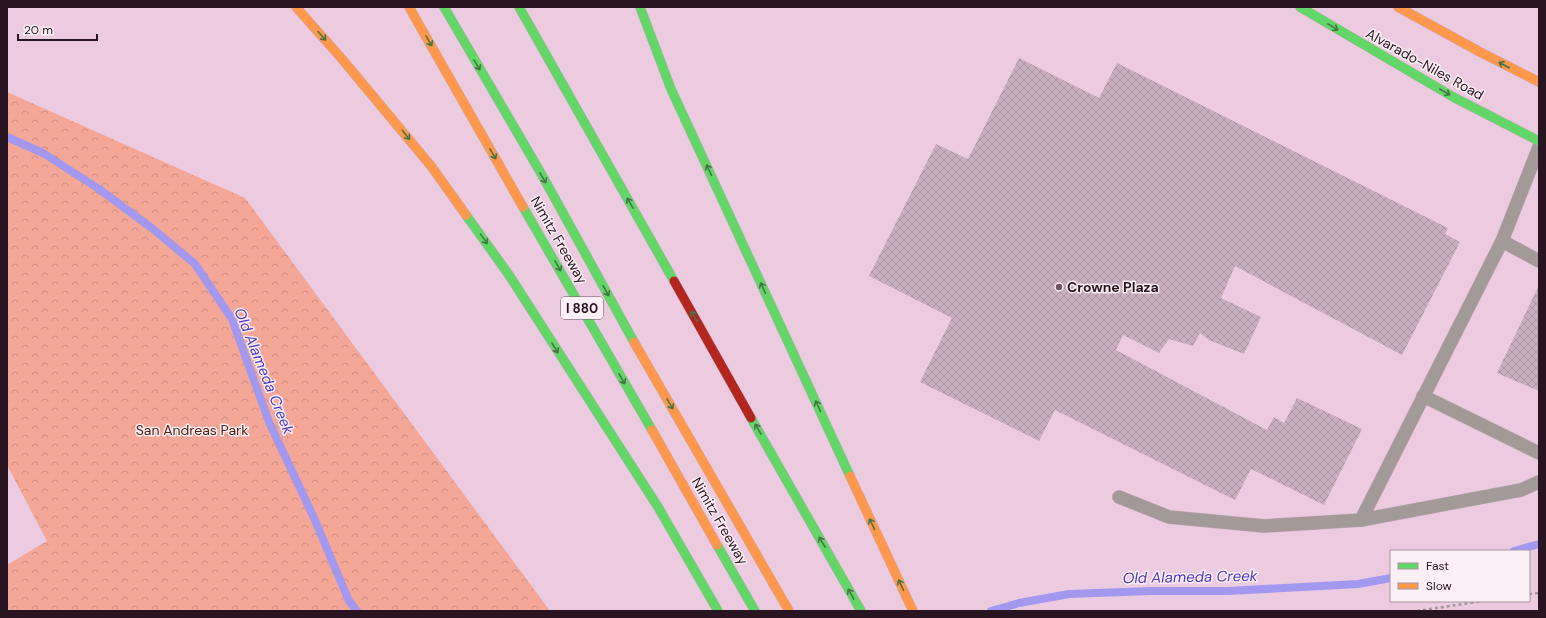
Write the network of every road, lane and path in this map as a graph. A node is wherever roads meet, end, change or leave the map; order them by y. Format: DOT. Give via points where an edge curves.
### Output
graph roads {
  1 [pos="296,7"];
  2 [pos="409,7"];
  3 [pos="444,7"];
  4 [pos="519,7"];
  5 [pos="640,7"];
  6 [pos="1300,7"];
  7 [pos="1398,7"];
  8 [pos="1539,82"];
  9 [pos="1539,141"];
  10 [pos="1539,147"];
  11 [pos="1502,241"];
  12 [pos="1539,261"];
  13 [pos="1423,396"];
  14 [pos="1539,453"];
  15 [pos="1539,482"];
  16 [pos="1119,497"];
  17 [pos="1361,520"];
  18 [pos="1476,602"];
  19 [pos="755,610"];
  20 [pos="718,611"];
  21 [pos="789,611"];
  22 [pos="861,611"];
  23 [pos="913,611"];
  24 [pos="1417,611"];
  1 -- 20 [label="main road, one-way" via="431,166 509,275 658,507"];
  2 -- 19 [label="main road, Nimitz Freeway / I 880, one-way"];
  3 -- 21 [label="main road, I 880, one-way"];
  22 -- 4 [label="main road, one-way"];
  23 -- 5 [label="main road, one-way" via="671,89"];
  6 -- 9 [label="main road, Alvarado-Niles Road, one-way" via="1455,98"];
  8 -- 7 [label="main road, one-way"];
  10 -- 11 [label="lane"];
  11 -- 12 [label="lane"];
  11 -- 13 [label="lane"];
  13 -- 14 [label="lane"];
  13 -- 17 [label="lane"];
  15 -- 17 [label="lane" via="1521,490"];
  16 -- 17 [label="lane" via="1169,517 1264,526"];
  18 -- 24 [label="path"];
}
